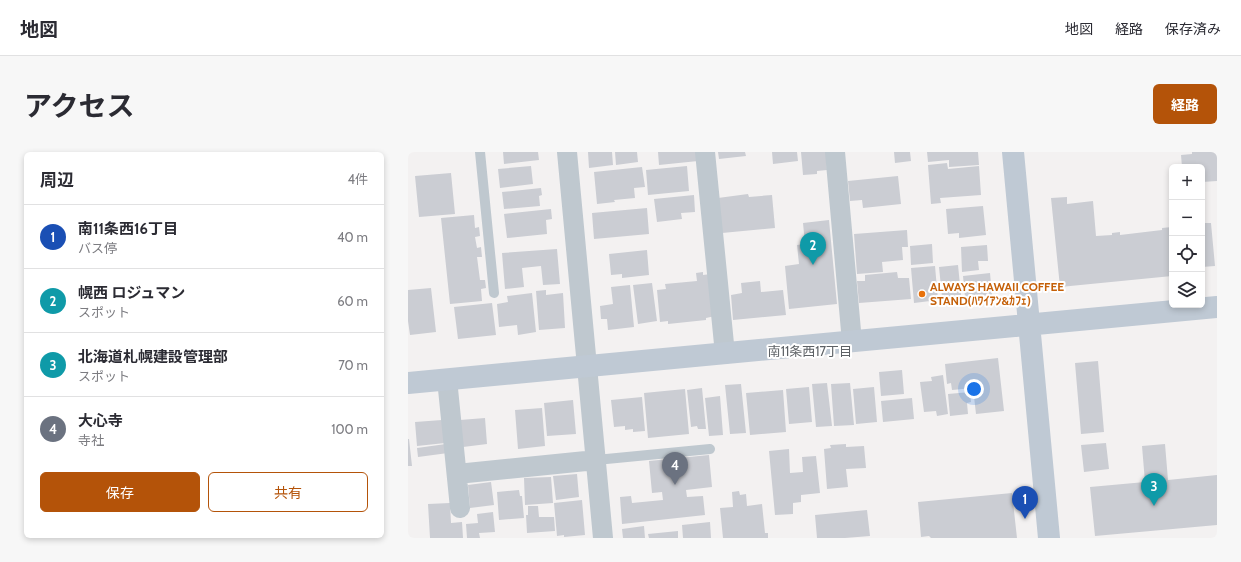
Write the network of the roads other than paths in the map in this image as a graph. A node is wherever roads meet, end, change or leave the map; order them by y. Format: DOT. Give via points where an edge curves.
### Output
graph roads {
  1 [pos="480,152"];
  2 [pos="567,152"];
  3 [pos="705,152"];
  4 [pos="836,152"];
  5 [pos="1013,152"];
  6 [pos="494,293"];
  7 [pos="1217,307"];
  8 [pos="1029,325"];
  9 [pos="852,342"];
  10 [pos="725,354"];
  11 [pos="587,367"];
  12 [pos="448,380"];
  13 [pos="408,383"];
  14 [pos="710,449"];
  15 [pos="596,460"];
  16 [pos="457,474"];
  17 [pos="460,508"];
  18 [pos="603,538"];
  19 [pos="1049,538"];
  1 -- 6 [label="lane"];
  2 -- 11 [label="street"];
  3 -- 10 [label="street"];
  4 -- 9 [label="street"];
  5 -- 8 [label="street"];
  7 -- 8 [label="street"];
  8 -- 9 [label="street"];
  8 -- 19 [label="street"];
  9 -- 10 [label="street"];
  10 -- 11 [label="street"];
  11 -- 12 [label="street"];
  11 -- 15 [label="street"];
  12 -- 13 [label="street"];
  12 -- 16 [label="street"];
  14 -- 15 [label="lane"];
  15 -- 16 [label="street"];
  15 -- 18 [label="street"];
  16 -- 17 [label="street"];
}
